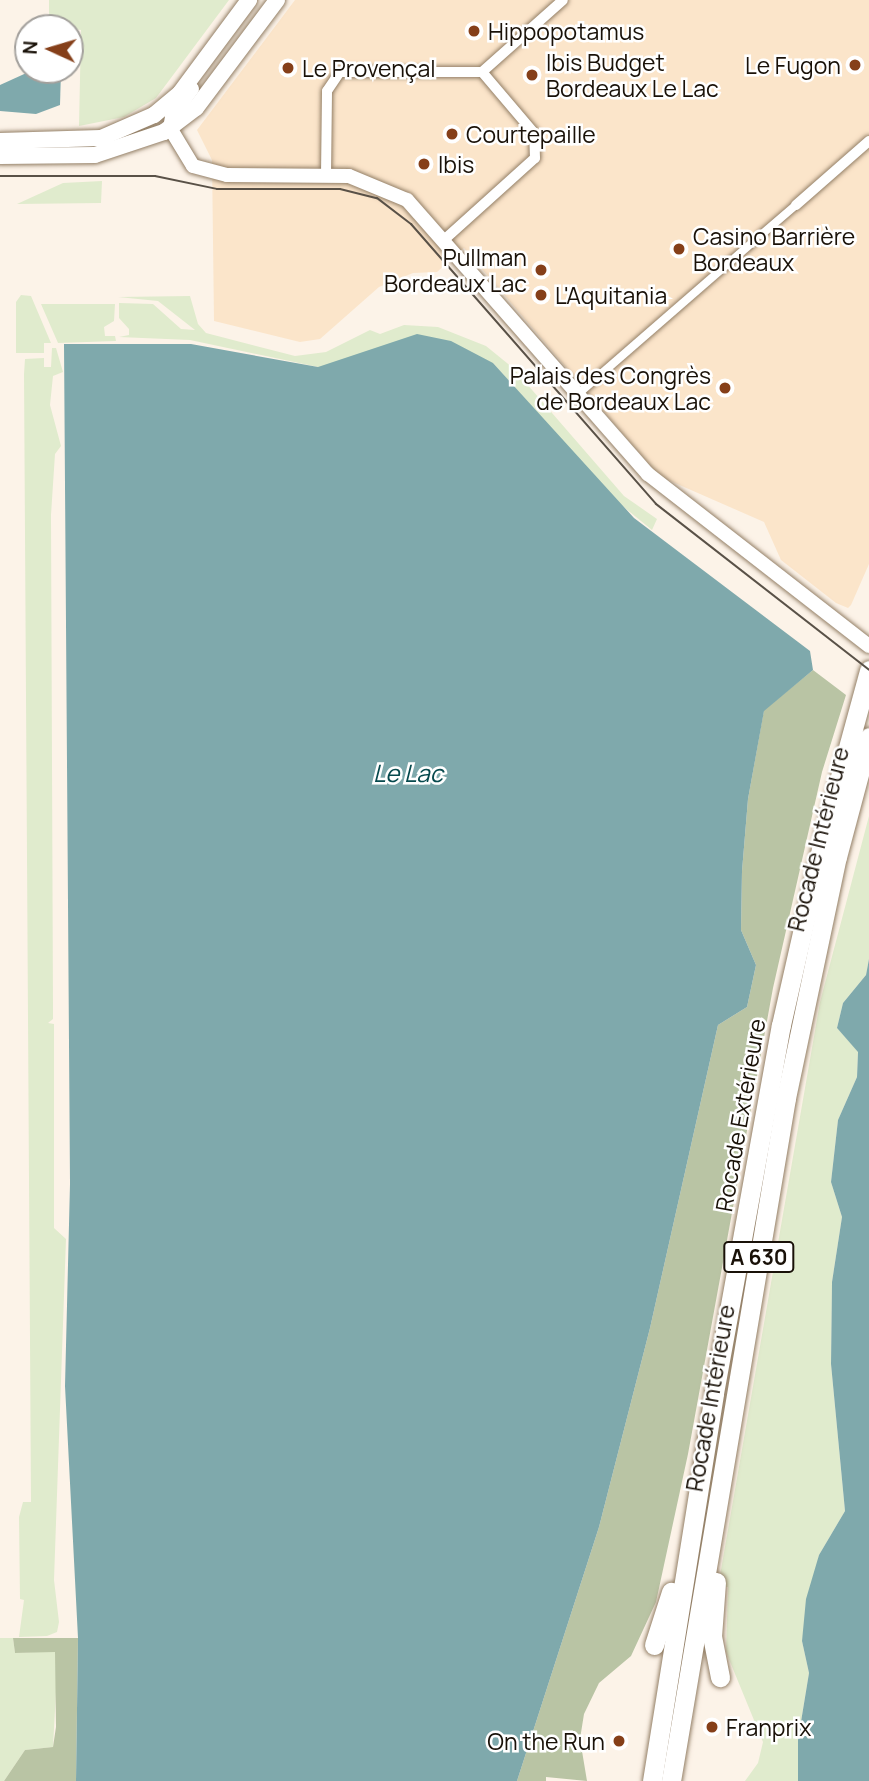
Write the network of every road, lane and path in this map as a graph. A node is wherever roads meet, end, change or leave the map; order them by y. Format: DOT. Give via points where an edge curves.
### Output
graph roads {
  1 [pos="249,0"];
  2 [pos="277,0"];
  3 [pos="563,0"];
  4 [pos="482,72"];
  5 [pos="171,119"];
  6 [pos="0,141"];
  7 [pos="869,141"];
  8 [pos="0,156"];
  9 [pos="326,175"];
  10 [pos="796,205"];
  11 [pos="445,239"];
  12 [pos="578,394"];
  13 [pos="869,646"];
  14 [pos="869,670"];
  15 [pos="869,737"];
  16 [pos="869,779"];
  17 [pos="808,988"];
  18 [pos="726,1447"];
  19 [pos="690,1535"];
  20 [pos="654,1645"];
  21 [pos="720,1677"];
  22 [pos="652,1781"];
  23 [pos="671,1781"];
  1 -- 5 [label="main road"];
  2 -- 5 [label="main road" via="196,108"];
  3 -- 4 [label="street"];
  4 -- 9 [label="street" via="340,72 327,91"];
  4 -- 11 [label="street" via="534,133 538,150 530,165"];
  5 -- 6 [label="main road" via="101,138"];
  5 -- 8 [label="main road" via="107,153"];
  5 -- 9 [label="street" via="193,166 207,172"];
  7 -- 10 [label="street"];
  9 -- 11 [label="street" via="356,177 390,189 422,213"];
  10 -- 12 [label="street"];
  11 -- 12 [label="street"];
  12 -- 13 [label="street" via="648,474"];
  14 -- 19 [label="highway, Rocade Extérieure / A 630" via="824,835 781,1025"];
  15 -- 17 [label="highway, Rocade Intérieure / A 630"];
  16 -- 17 [label="highway"];
  17 -- 18 [label="highway, Rocade Intérieure / A 630"];
  18 -- 21 [label="highway" via="712,1636"];
  18 -- 23 [label="highway, Rocade Intérieure / A 630"];
  19 -- 20 [label="highway" via="680,1553"];
  19 -- 22 [label="highway, Rocade Extérieure / A 630"];
}
